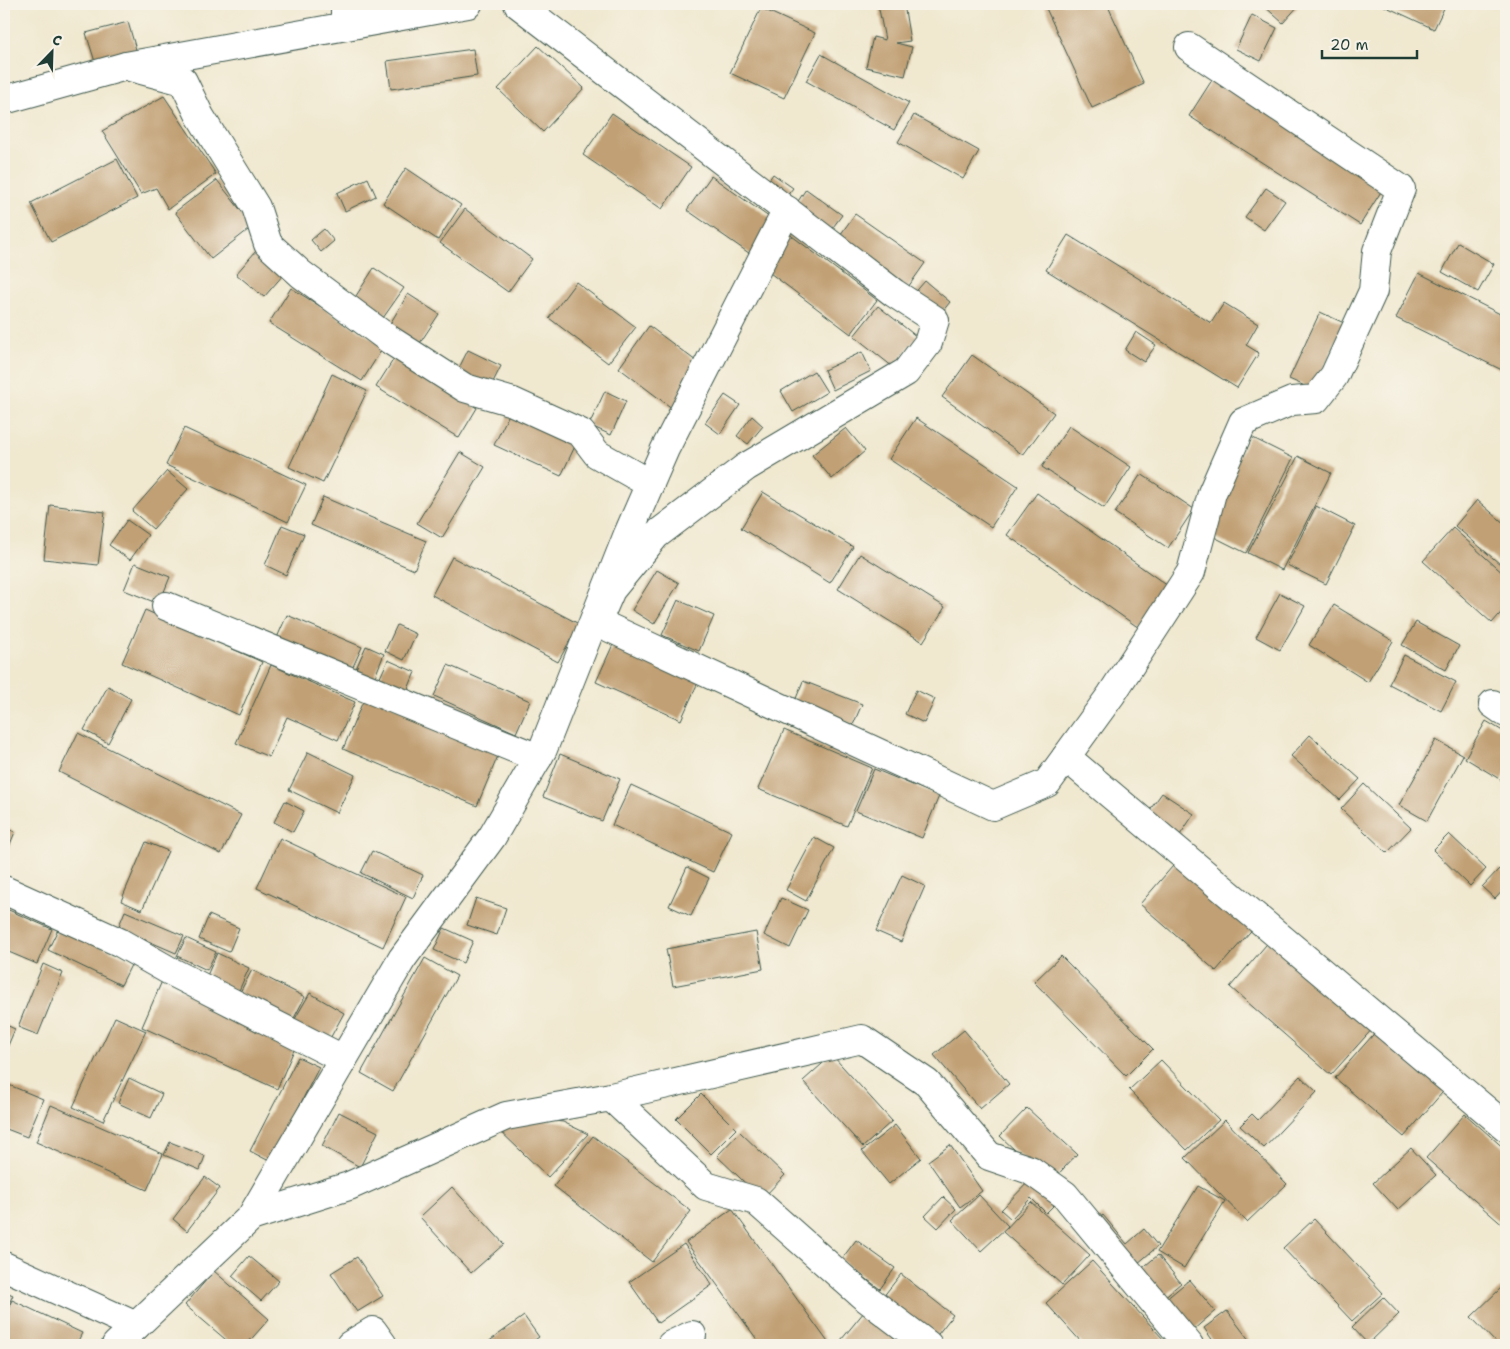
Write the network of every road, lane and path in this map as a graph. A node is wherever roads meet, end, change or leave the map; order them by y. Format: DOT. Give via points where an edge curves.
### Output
graph roads {
  1 [pos="468,4"];
  2 [pos="518,4"];
  3 [pos="346,15"];
  4 [pos="1189,47"];
  5 [pos="126,66"];
  6 [pos="4,100"];
  7 [pos="787,210"];
  8 [pos="650,484"];
  9 [pos="166,606"];
  10 [pos="1066,757"];
  11 [pos="538,758"];
  12 [pos="4,890"];
  13 [pos="343,1059"];
  14 [pos="611,1098"];
  15 [pos="1506,1127"];
  16 [pos="251,1217"];
  17 [pos="4,1266"];
  18 [pos="136,1326"];
  19 [pos="116,1345"];
  20 [pos="350,1345"];
  21 [pos="383,1345"];
  22 [pos="928,1345"];
  23 [pos="1189,1345"];
  1 -- 3 [label="street"];
  2 -- 7 [label="street"];
  3 -- 5 [label="street"];
  4 -- 10 [label="street" via="1401,189 1377,251 1373,291 1334,376 1316,399 1292,401 1243,422 1212,493 1191,572 1111,695"];
  5 -- 6 [label="street"];
  5 -- 8 [label="street" via="183,81 200,116 256,207 268,244 301,274 390,340 465,388 513,402 581,433 597,454"];
  7 -- 8 [label="street"];
  7 -- 10 [label="street" via="894,293 935,320 928,343 906,372 746,467 656,535 612,590 597,622 994,806 1047,783"];
  8 -- 11 [label="street"];
  9 -- 11 [label="street"];
  10 -- 15 [label="street"];
  11 -- 13 [label="street" via="492,837 402,959"];
  12 -- 13 [label="street" via="119,942"];
  13 -- 16 [label="street"];
  14 -- 16 [label="street" via="506,1116 348,1186"];
  14 -- 22 [label="street" via="706,1186 756,1201 862,1295"];
  14 -- 23 [label="street" via="862,1039 927,1083 989,1156 1030,1170 1066,1196"];
  16 -- 18 [label="street"];
  17 -- 18 [label="street"];
  18 -- 19 [label="street"];
  20 -- 21 [label="street" via="373,1332"];
}
